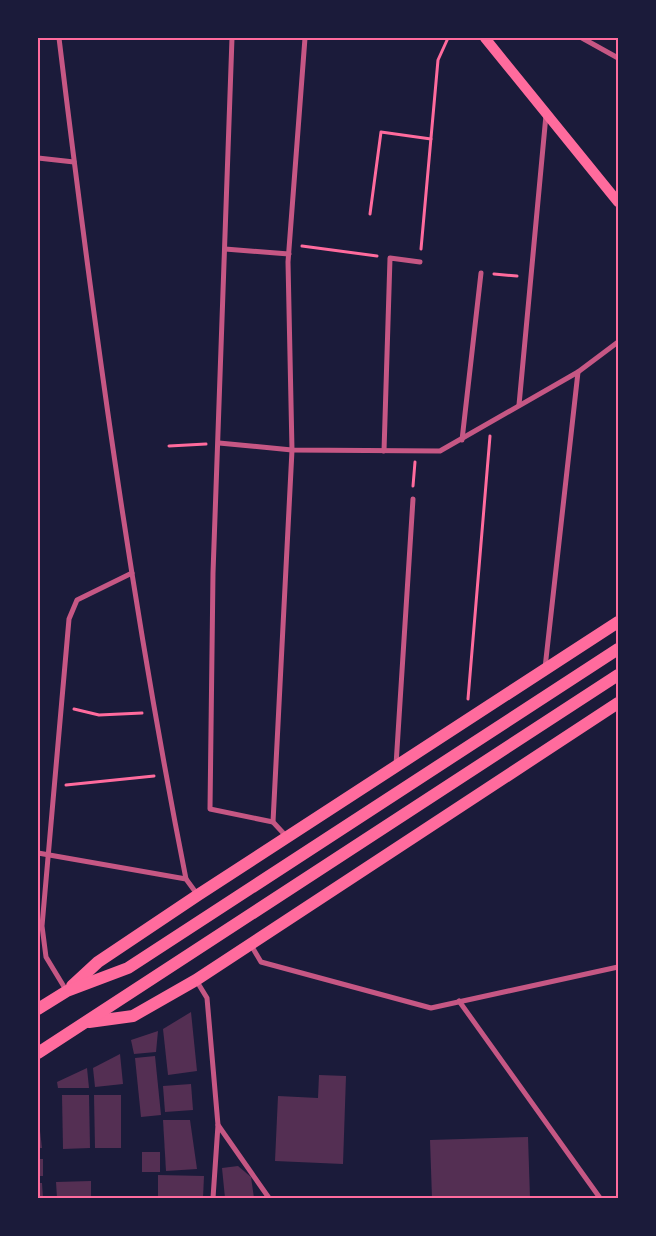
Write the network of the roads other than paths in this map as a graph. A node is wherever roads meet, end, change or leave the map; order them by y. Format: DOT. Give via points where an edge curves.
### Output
graph roads {
  1 [pos="59,38"];
  2 [pos="232,38"];
  3 [pos="306,38"];
  4 [pos="485,38"];
  5 [pos="582,38"];
  6 [pos="618,58"];
  7 [pos="546,113"];
  8 [pos="38,158"];
  9 [pos="74,162"];
  10 [pos="618,202"];
  11 [pos="225,249"];
  12 [pos="289,254"];
  13 [pos="420,262"];
  14 [pos="481,273"];
  15 [pos="618,342"];
  16 [pos="578,372"];
  17 [pos="519,406"];
  18 [pos="462,440"];
  19 [pos="219,443"];
  20 [pos="292,450"];
  21 [pos="384,451"];
  22 [pos="413,499"];
  23 [pos="132,573"];
  24 [pos="618,622"];
  25 [pos="618,649"];
  26 [pos="544,670"];
  27 [pos="618,675"];
  28 [pos="618,703"];
  29 [pos="396,766"];
  30 [pos="273,822"];
  31 [pos="286,836"];
  32 [pos="38,853"];
  33 [pos="47,854"];
  34 [pos="186,879"];
  35 [pos="198,894"];
  36 [pos="251,945"];
  37 [pos="618,967"];
  38 [pos="196,980"];
  39 [pos="67,991"];
  40 [pos="459,1002"];
  41 [pos="38,1009"];
  42 [pos="86,1023"];
  43 [pos="38,1053"];
  44 [pos="218,1125"];
  45 [pos="213,1198"];
  46 [pos="270,1198"];
  47 [pos="600,1198"];
  1 -- 9 [label="street"];
  2 -- 11 [label="street"];
  3 -- 12 [label="street"];
  4 -- 7 [label="main road"];
  5 -- 6 [label="street"];
  7 -- 10 [label="main road"];
  7 -- 17 [label="street"];
  8 -- 9 [label="street"];
  9 -- 23 [label="street"];
  11 -- 12 [label="street"];
  11 -- 19 [label="street"];
  12 -- 20 [label="street"];
  13 -- 21 [label="street" via="390,258"];
  14 -- 18 [label="street"];
  15 -- 16 [label="street"];
  16 -- 17 [label="street"];
  16 -- 26 [label="street"];
  17 -- 18 [label="street"];
  18 -- 21 [label="street" via="440,451"];
  19 -- 20 [label="street"];
  19 -- 30 [label="street" via="213,573 210,809"];
  20 -- 21 [label="street"];
  20 -- 30 [label="street"];
  22 -- 29 [label="street"];
  23 -- 33 [label="street" via="77,600 69,619"];
  23 -- 34 [label="street" via="165,775"];
  24 -- 26 [label="main road"];
  25 -- 39 [label="main road" via="128,968"];
  26 -- 29 [label="main road"];
  27 -- 42 [label="main road"];
  28 -- 36 [label="main road"];
  29 -- 31 [label="main road"];
  30 -- 31 [label="street"];
  31 -- 35 [label="main road"];
  32 -- 33 [label="street"];
  33 -- 34 [label="street"];
  33 -- 39 [label="street" via="42,926 46,957"];
  34 -- 35 [label="street"];
  35 -- 39 [label="main road" via="98,962"];
  36 -- 38 [label="main road"];
  36 -- 40 [label="street" via="262,962 431,1008"];
  37 -- 40 [label="street"];
  38 -- 42 [label="main road" via="134,1016"];
  38 -- 44 [label="street" via="207,998"];
  39 -- 41 [label="main road"];
  40 -- 47 [label="street"];
  42 -- 43 [label="main road"];
  44 -- 45 [label="street"];
  44 -- 46 [label="street"];
}
